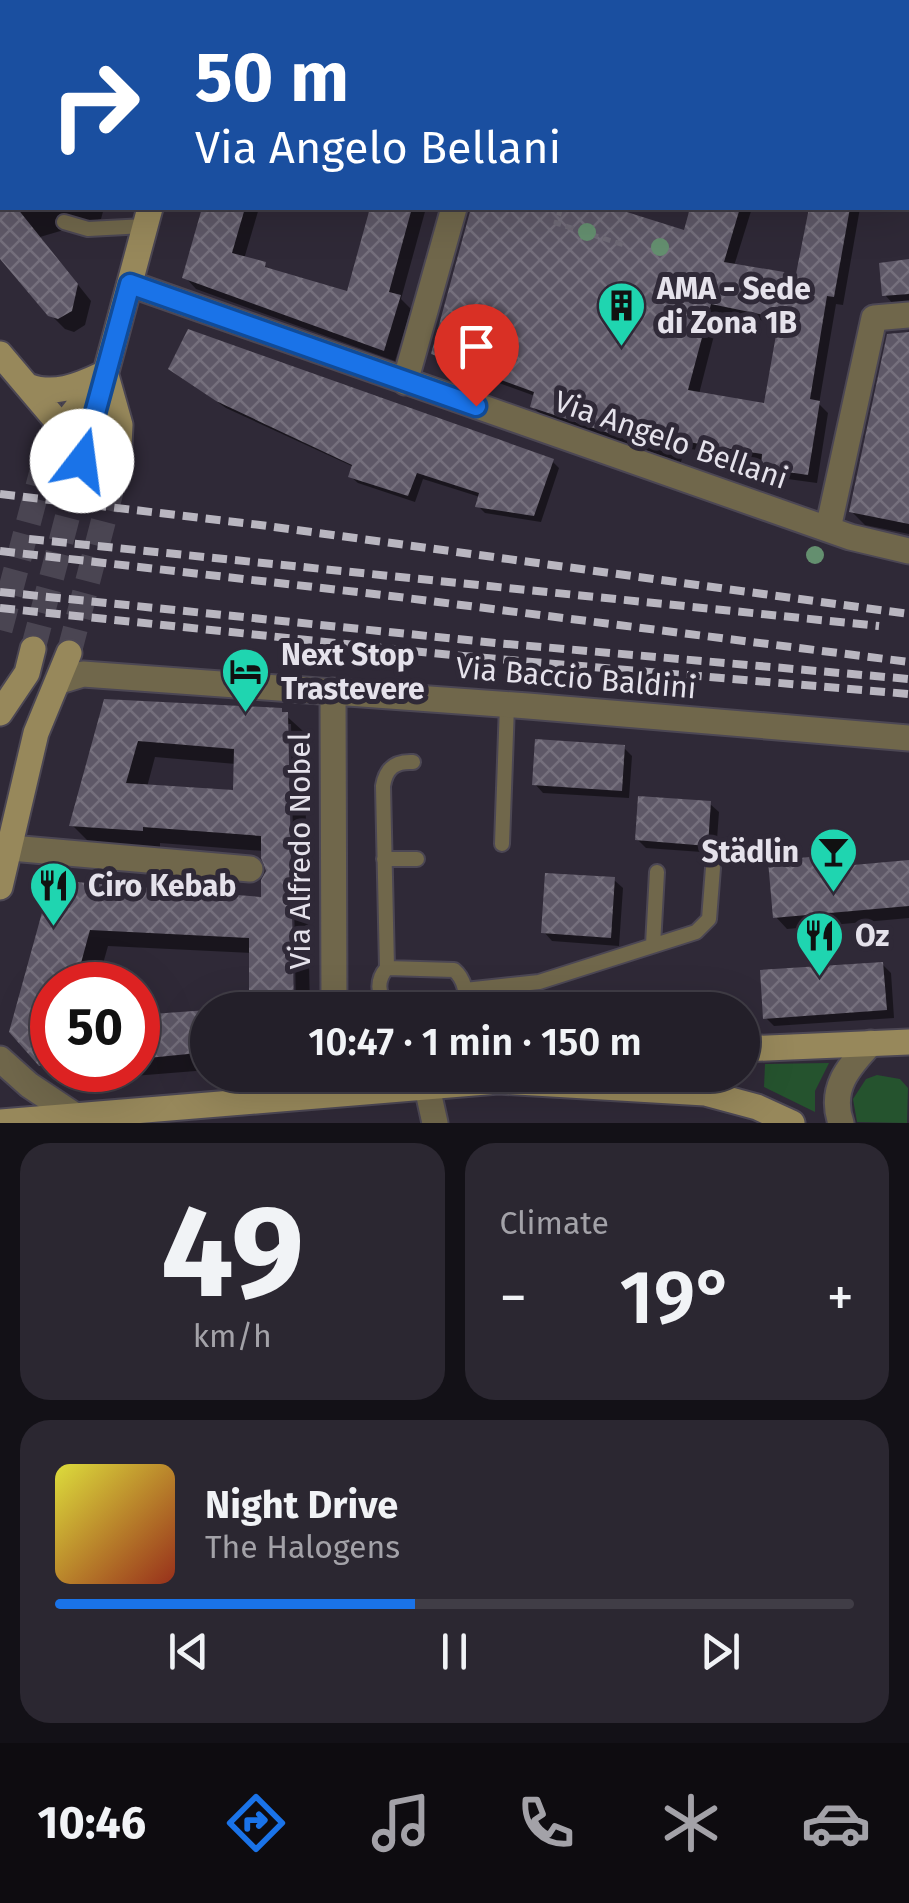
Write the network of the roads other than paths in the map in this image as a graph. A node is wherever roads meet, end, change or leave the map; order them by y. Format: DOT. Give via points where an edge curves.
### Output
graph roads {
  1 [pos="453,210"];
  2 [pos="148,217"];
  3 [pos="64,222"];
  4 [pos="130,284"];
  5 [pos="909,315"];
  6 [pos="0,354"];
  7 [pos="105,372"];
  8 [pos="405,382"];
  9 [pos="28,386"];
  10 [pos="63,426"];
  11 [pos="118,465"];
  12 [pos="828,529"];
  13 [pos="909,550"];
  14 [pos="69,654"];
  15 [pos="60,681"];
  16 [pos="332,692"];
  17 [pos="507,704"];
  18 [pos="0,713"];
  19 [pos="36,733"];
  20 [pos="909,738"];
  21 [pos="413,762"];
  22 [pos="502,844"];
  23 [pos="11,848"];
  24 [pos="384,858"];
  25 [pos="418,859"];
  26 [pos="712,868"];
  27 [pos="250,869"];
  28 [pos="657,872"];
  29 [pos="0,888"];
  30 [pos="652,945"];
  31 [pos="387,968"];
  32 [pos="465,990"];
  33 [pos="334,992"];
  34 [pos="381,992"];
  35 [pos="896,1046"];
  36 [pos="760,1050"];
  37 [pos="0,1059"];
  38 [pos="310,1092"];
  39 [pos="428,1092"];
  40 [pos="691,1092"];
  41 [pos="229,1114"];
  42 [pos="77,1117"];
  43 [pos="0,1122"];
  44 [pos="435,1123"];
  45 [pos="792,1123"];
  46 [pos="841,1123"];
  1 -- 8 [label="street"];
  2 -- 3 [label="lane" via="88,230"];
  2 -- 4 [label="main road"];
  4 -- 7 [label="main road"];
  4 -- 8 [label="street, Via Angelo Bellani"];
  5 -- 12 [label="street" via="874,318"];
  6 -- 9 [label="main road"];
  7 -- 9 [label="main road" via="63,389"];
  7 -- 10 [label="main road"];
  7 -- 10 [label="main road" via="82,461"];
  7 -- 11 [label="main road" via="120,426"];
  8 -- 12 [label="street, Via Angelo Bellani"];
  9 -- 10 [label="main road"];
  9 -- 10 [label="main road" via="46,456"];
  12 -- 13 [label="street, Via Angelo Bellani"];
  14 -- 15 [label="main road"];
  15 -- 16 [label="street, Via Baccio Baldini" via="83,674"];
  15 -- 19 [label="main road"];
  16 -- 17 [label="street, Via Baccio Baldini"];
  16 -- 33 [label="street, Via Alfredo Nobel"];
  17 -- 20 [label="street, Via Baccio Baldini"];
  17 -- 22 [label="lane"];
  18 -- 19 [label="main road" via="30,661"];
  19 -- 23 [label="main road"];
  21 -- 24 [label="lane" via="396,763 384,780"];
  23 -- 27 [label="street"];
  23 -- 29 [label="main road"];
  24 -- 25 [label="lane"];
  24 -- 31 [label="lane"];
  26 -- 30 [label="lane" via="704,926"];
  28 -- 30 [label="lane"];
  30 -- 32 [label="lane" via="538,982"];
  31 -- 32 [label="lane" via="454,970"];
  31 -- 34 [label="lane" via="378,983"];
  35 -- 36 [label="main road"];
  35 -- 46 [label="street" via="848,1068 838,1088"];
  37 -- 42 [label="street"];
  38 -- 41 [label="main road"];
  39 -- 44 [label="street"];
  40 -- 45 [label="main road" via="758,1107"];
  41 -- 42 [label="main road"];
  42 -- 43 [label="main road"];
}
